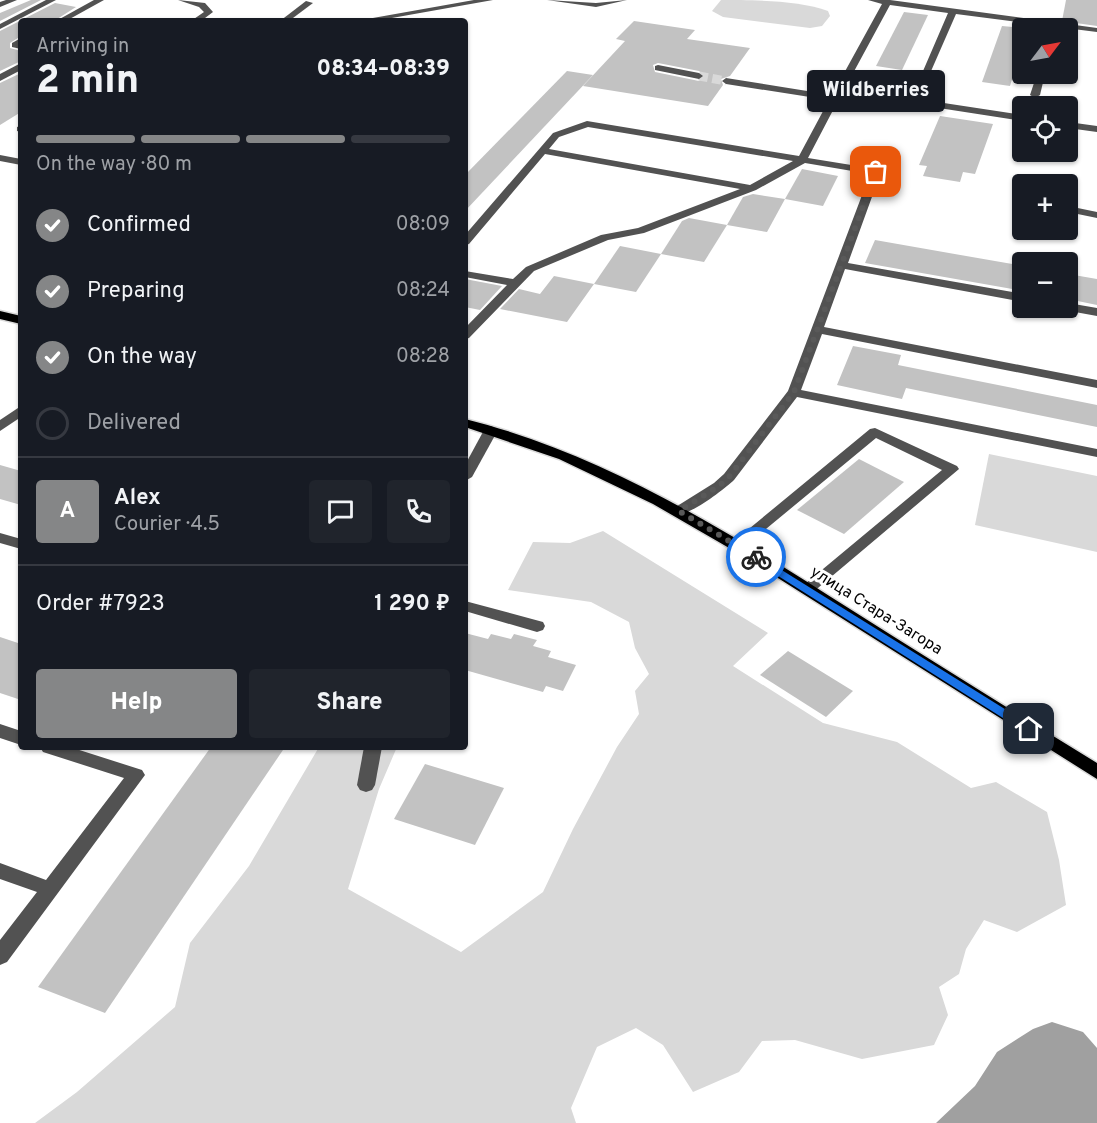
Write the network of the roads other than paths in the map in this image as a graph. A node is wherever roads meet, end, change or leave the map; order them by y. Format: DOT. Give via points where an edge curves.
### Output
graph roads {
  1 [pos="12,0"];
  2 [pos="52,0"];
  3 [pos="100,0"];
  4 [pos="182,0"];
  5 [pos="489,0"];
  6 [pos="551,0"];
  7 [pos="623,0"];
  8 [pos="872,0"];
  9 [pos="887,2"];
  10 [pos="309,3"];
  11 [pos="0,5"];
  12 [pos="403,5"];
  13 [pos="952,11"];
  14 [pos="389,16"];
  15 [pos="66,18"];
  16 [pos="200,18"];
  17 [pos="288,18"];
  18 [pos="377,18"];
  19 [pos="1013,18"];
  20 [pos="0,27"];
  21 [pos="1078,28"];
  22 [pos="1097,30"];
  23 [pos="18,68"];
  24 [pos="658,68"];
  25 [pos="699,76"];
  26 [pos="0,78"];
  27 [pos="924,78"];
  28 [pos="726,81"];
  29 [pos="1038,84"];
  30 [pos="838,94"];
  31 [pos="1035,95"];
  32 [pos="1012,117"];
  33 [pos="1078,126"];
  34 [pos="1097,129"];
  35 [pos="543,151"];
  36 [pos="0,158"];
  37 [pos="18,161"];
  38 [pos="801,161"];
  39 [pos="752,188"];
  40 [pos="1078,211"];
  41 [pos="1097,214"];
  42 [pos="468,238"];
  43 [pos="841,265"];
  44 [pos="468,275"];
  45 [pos="514,283"];
  46 [pos="1012,296"];
  47 [pos="1078,309"];
  48 [pos="1097,312"];
  49 [pos="0,315"];
  50 [pos="18,319"];
  51 [pos="817,329"];
  52 [pos="468,332"];
  53 [pos="1097,384"];
  54 [pos="794,392"];
  55 [pos="18,412"];
  56 [pos="468,424"];
  57 [pos="0,427"];
  58 [pos="491,430"];
  59 [pos="1097,453"];
  60 [pos="468,472"];
  61 [pos="679,511"];
  62 [pos="0,538"];
  63 [pos="18,542"];
  64 [pos="738,545"];
  65 [pos="807,589"];
  66 [pos="468,607"];
  67 [pos="537,626"];
  68 [pos="0,731"];
  69 [pos="18,737"];
  70 [pos="59,750"];
  71 [pos="372,750"];
  72 [pos="1097,772"];
  73 [pos="366,785"];
  74 [pos="0,871"];
  75 [pos="50,889"];
  76 [pos="0,956"];
  1 -- 11 [label="lane"];
  2 -- 20 [label="lane"];
  3 -- 15 [label="lane"];
  4 -- 16 [label="lane" via="202,5 209,12"];
  5 -- 14 [label="lane"];
  6 -- 7 [label="lane" via="596,4"];
  8 -- 9 [label="lane"];
  9 -- 13 [label="lane"];
  9 -- 30 [label="lane"];
  10 -- 17 [label="lane"];
  12 -- 14 [label="lane"];
  13 -- 19 [label="lane" via="967,9"];
  13 -- 27 [label="lane"];
  14 -- 18 [label="lane"];
  21 -- 22 [label="lane"];
  23 -- 26 [label="lane"];
  24 -- 25 [label="lane"];
  28 -- 30 [label="lane"];
  29 -- 31 [label="lane"];
  30 -- 32 [label="lane"];
  30 -- 38 [label="lane"];
  33 -- 34 [label="lane"];
  35 -- 38 [label="lane" via="556,135 587,124"];
  35 -- 39 [label="lane"];
  35 -- 42 [label="lane"];
  36 -- 37 [label="lane"];
  38 -- 39 [label="lane"];
  38 -- 43 [label="lane" via="876,172"];
  39 -- 45 [label="lane" via="640,231 605,237 530,269"];
  40 -- 41 [label="lane"];
  43 -- 46 [label="lane"];
  43 -- 51 [label="lane"];
  44 -- 45 [label="lane"];
  45 -- 52 [label="lane"];
  47 -- 48 [label="lane"];
  49 -- 50 [label="main road"];
  51 -- 53 [label="lane"];
  51 -- 54 [label="lane"];
  54 -- 59 [label="lane"];
  54 -- 61 [label="lane" via="729,477"];
  55 -- 57 [label="lane"];
  56 -- 58 [label="main road, улица Стара-Загора"];
  58 -- 60 [label="lane"];
  58 -- 61 [label="main road, улица Стара-Загора" via="542,446"];
  61 -- 64 [label="main road, улица Стара-Загора"];
  62 -- 63 [label="lane"];
  64 -- 65 [label="main road, улица Стара-Загора"];
  64 -- 65 [label="lane" via="875,432 952,470"];
  65 -- 72 [label="main road, улица Стара-Загора"];
  66 -- 67 [label="lane"];
  68 -- 69 [label="lane"];
  70 -- 75 [label="lane" via="136,775"];
  71 -- 73 [label="lane"];
  74 -- 75 [label="lane"];
  75 -- 76 [label="lane"];
}
